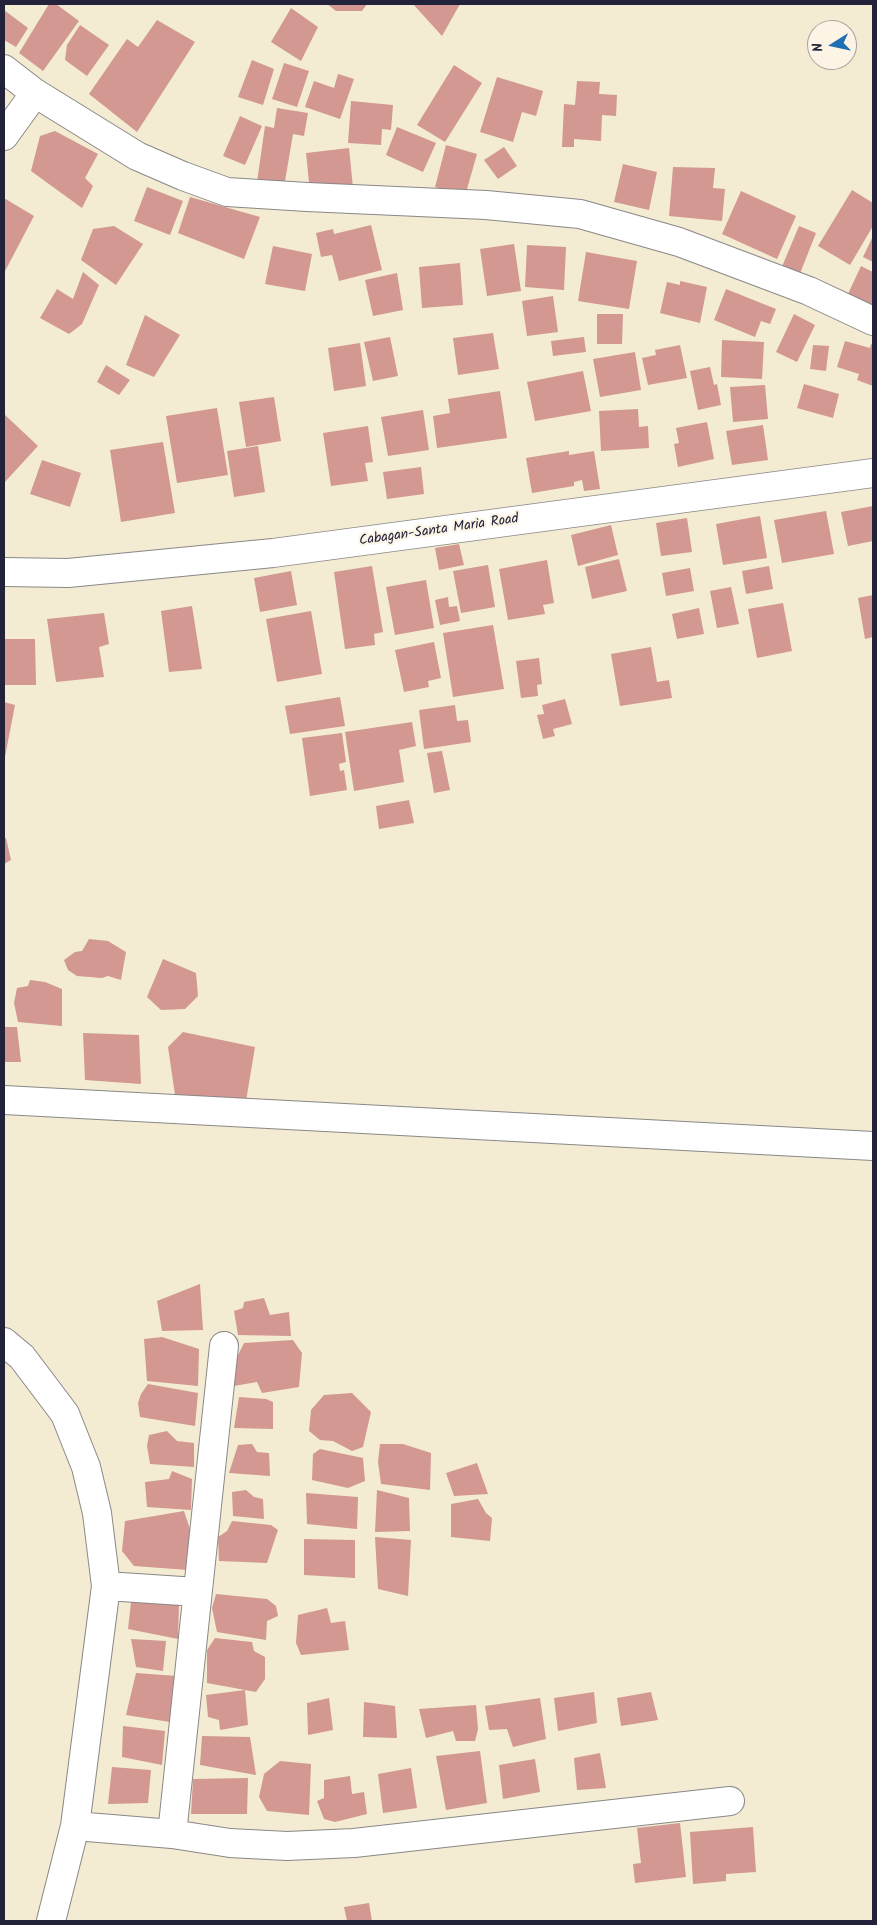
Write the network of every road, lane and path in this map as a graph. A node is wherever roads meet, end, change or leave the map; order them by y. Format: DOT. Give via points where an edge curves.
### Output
graph roads {
  1 [pos="4,69"];
  2 [pos="35,93"];
  3 [pos="4,136"];
  4 [pos="873,321"];
  5 [pos="873,473"];
  6 [pos="4,572"];
  7 [pos="4,1100"];
  8 [pos="873,1146"];
  9 [pos="4,1342"];
  10 [pos="224,1346"];
  11 [pos="106,1586"];
  12 [pos="197,1592"];
  13 [pos="730,1801"];
  14 [pos="75,1826"];
  15 [pos="172,1834"];
  16 [pos="51,1921"];
  1 -- 2 [label="street"];
  2 -- 3 [label="street"];
  2 -- 4 [label="street" via="137,156 227,192 486,205 580,214 679,242 809,291"];
  5 -- 6 [label="street, Cabagan-Santa Maria Road" via="273,553 68,573"];
  7 -- 8 [label="street"];
  9 -- 11 [label="street" via="22,1357 65,1414 86,1467 97,1513"];
  10 -- 12 [label="street"];
  11 -- 12 [label="street"];
  11 -- 14 [label="street"];
  12 -- 15 [label="street"];
  13 -- 15 [label="street" via="354,1843 287,1846 230,1843"];
  14 -- 15 [label="street"];
  14 -- 16 [label="street"];
}
